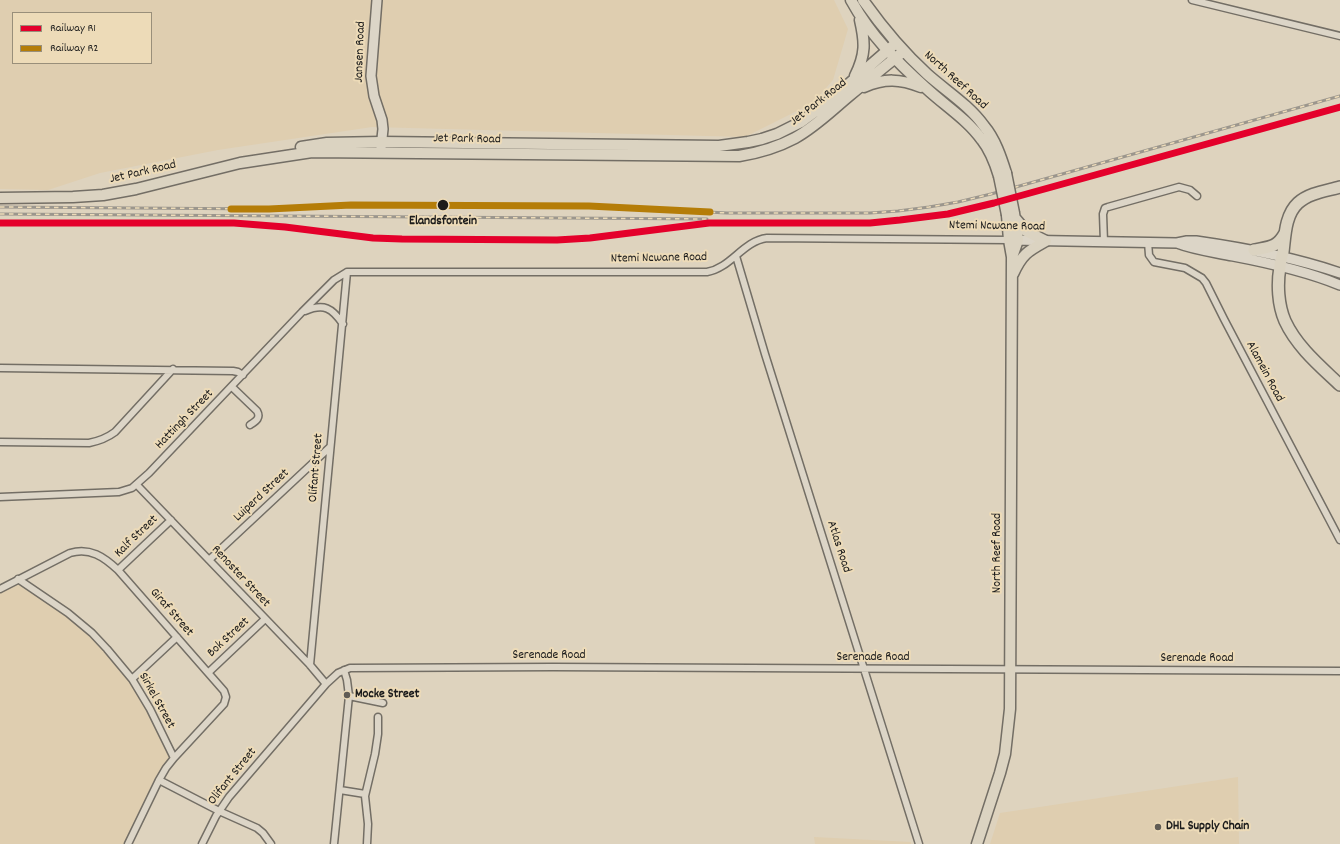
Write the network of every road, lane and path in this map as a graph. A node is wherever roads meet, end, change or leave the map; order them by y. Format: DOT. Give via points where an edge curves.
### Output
graph roads {
  1 [pos="377,0"];
  2 [pos="851,0"];
  3 [pos="863,0"];
  4 [pos="1192,0"];
  5 [pos="860,16"];
  6 [pos="1340,36"];
  7 [pos="896,44"];
  8 [pos="904,51"];
  9 [pos="891,55"];
  10 [pos="855,85"];
  11 [pos="927,90"];
  12 [pos="381,147"];
  13 [pos="1003,174"];
  14 [pos="1340,187"];
  15 [pos="0,193"];
  16 [pos="1197,196"];
  17 [pos="0,198"];
  18 [pos="1012,215"];
  19 [pos="1285,233"];
  20 [pos="1013,240"];
  21 [pos="1046,241"];
  22 [pos="1104,242"];
  23 [pos="1148,242"];
  24 [pos="1177,243"];
  25 [pos="1254,250"];
  26 [pos="736,256"];
  27 [pos="1281,261"];
  28 [pos="347,272"];
  29 [pos="1340,273"];
  30 [pos="1011,278"];
  31 [pos="1340,285"];
  32 [pos="302,312"];
  33 [pos="342,324"];
  34 [pos="0,368"];
  35 [pos="173,369"];
  36 [pos="243,375"];
  37 [pos="1340,385"];
  38 [pos="232,387"];
  39 [pos="250,425"];
  40 [pos="0,442"];
  41 [pos="330,447"];
  42 [pos="137,485"];
  43 [pos="0,496"];
  44 [pos="171,520"];
  45 [pos="1340,540"];
  46 [pos="209,560"];
  47 [pos="118,570"];
  48 [pos="18,579"];
  49 [pos="0,589"];
  50 [pos="265,620"];
  51 [pos="177,637"];
  52 [pos="310,665"];
  53 [pos="407,668"];
  54 [pos="865,669"];
  55 [pos="1011,669"];
  56 [pos="344,670"];
  57 [pos="1340,671"];
  58 [pos="208,672"];
  59 [pos="132,679"];
  60 [pos="326,684"];
  61 [pos="349,696"];
  62 [pos="383,703"];
  63 [pos="378,717"];
  64 [pos="174,758"];
  65 [pos="159,780"];
  66 [pos="340,790"];
  67 [pos="365,794"];
  68 [pos="219,811"];
  69 [pos="128,844"];
  70 [pos="202,844"];
  71 [pos="271,844"];
  72 [pos="334,844"];
  73 [pos="367,844"];
  74 [pos="919,844"];
  75 [pos="977,844"];
  1 -- 12 [label="main road, Jansen Road" via="371,76 372,89 382,120"];
  2 -- 5 [label="main road"];
  3 -- 7 [label="main road"];
  4 -- 6 [label="street"];
  5 -- 9 [label="main road"];
  5 -- 10 [label="main road" via="864,49"];
  7 -- 8 [label="main road, North Reef Road"];
  7 -- 9 [label="main road, Jet Park Road"];
  8 -- 9 [label="main road, Jet Park Road"];
  8 -- 13 [label="main road, North Reef Road" via="985,126 998,150"];
  9 -- 10 [label="main road, Jet Park Road"];
  9 -- 11 [label="main road, North Reef Road"];
  10 -- 11 [label="main road" via="894,80"];
  10 -- 12 [label="main road, Jet Park Road" via="811,128 794,139 759,152 739,156"];
  11 -- 13 [label="main road, North Reef Road" via="966,122 982,140"];
  12 -- 15 [label="main road, Jet Park Road" via="327,143 286,148 98,192"];
  12 -- 17 [label="main road, Jet Park Road" via="312,152 240,163 103,195"];
  13 -- 18 [label="main road, North Reef Road, bridge"];
  14 -- 19 [label="highway" via="1311,195 1300,201 1291,212"];
  16 -- 22 [label="street" via="1190,190 1179,188 1105,208"];
  18 -- 20 [label="main road, North Reef Road"];
  18 -- 21 [label="main road" via="1026,231"];
  19 -- 25 [label="highway" via="1274,246"];
  19 -- 27 [label="highway"];
  20 -- 21 [label="main road, Ntemi Ncwane Road"];
  20 -- 26 [label="street, Ntemi Ncwane Road" via="768,238 754,243"];
  20 -- 30 [label="main road, North Reef Road"];
  21 -- 22 [label="main road, Ntemi Ncwane Road"];
  21 -- 30 [label="main road" via="1023,256"];
  22 -- 23 [label="main road, Ntemi Ncwane Road"];
  23 -- 24 [label="main road, Ntemi Ncwane Road"];
  23 -- 45 [label="street, Alamein Road" via="1149,255 1154,262 1185,268 1206,283"];
  24 -- 25 [label="main road, Ntemi Ncwane Road" via="1187,240"];
  24 -- 27 [label="main road, Ntemi Ncwane Road"];
  25 -- 27 [label="main road, Ntemi Ncwane Road"];
  26 -- 28 [label="street, Ntemi Ncwane Road" via="722,267 707,272"];
  26 -- 54 [label="street, Atlas Road"];
  27 -- 29 [label="main road, Ntemi Ncwane Road"];
  27 -- 31 [label="main road, Ntemi Ncwane Road" via="1302,272"];
  27 -- 37 [label="highway" via="1279,290 1285,320 1301,346"];
  28 -- 32 [label="street, Hattingh Street" via="334,280"];
  28 -- 33 [label="street, Olifant Street"];
  30 -- 55 [label="main road, North Reef Road"];
  32 -- 33 [label="street" via="322,307 332,311"];
  32 -- 36 [label="street, Hattingh Street"];
  33 -- 41 [label="street, Olifant Street"];
  34 -- 35 [label="street"];
  35 -- 36 [label="street" via="235,371"];
  35 -- 40 [label="street" via="115,432 98,442"];
  36 -- 38 [label="street, Hattingh Street"];
  38 -- 39 [label="street" via="257,411 258,419"];
  38 -- 42 [label="street, Hattingh Street"];
  41 -- 46 [label="street, Luiperd Street"];
  41 -- 52 [label="street, Olifant Street"];
  42 -- 43 [label="street, Hattingh Street" via="127,490 108,493"];
  42 -- 44 [label="street, Renoster Street"];
  44 -- 46 [label="street, Renoster Street"];
  44 -- 47 [label="street, Kalf Street"];
  46 -- 50 [label="street, Renoster Street"];
  47 -- 48 [label="street, Giraf Street" via="98,554 75,551"];
  47 -- 51 [label="street, Giraf Street"];
  48 -- 49 [label="street"];
  48 -- 59 [label="street, Sirkel Street" via="88,630"];
  50 -- 52 [label="street, Renoster Street"];
  50 -- 58 [label="street, Bok Street"];
  51 -- 58 [label="street, Giraf Street"];
  51 -- 59 [label="street"];
  52 -- 60 [label="street, Renoster Street"];
  53 -- 54 [label="street, Serenade Road"];
  53 -- 56 [label="street, Olifant Street" via="356,667"];
  54 -- 55 [label="street, Serenade Road"];
  54 -- 74 [label="street, Atlas Road"];
  55 -- 57 [label="street, Serenade Road"];
  55 -- 75 [label="main road, North Reef Road" via="1005,754"];
  56 -- 60 [label="street, Olifant Street"];
  56 -- 61 [label="street"];
  58 -- 64 [label="street, Giraf Street" via="224,691 224,704"];
  59 -- 64 [label="street, Sirkel Street"];
  60 -- 68 [label="street, Olifant Street"];
  61 -- 62 [label="street"];
  61 -- 66 [label="street"];
  63 -- 67 [label="street" via="375,754"];
  64 -- 65 [label="street"];
  65 -- 68 [label="street"];
  65 -- 69 [label="street"];
  66 -- 67 [label="street"];
  66 -- 72 [label="street"];
  67 -- 73 [label="street"];
  68 -- 70 [label="street, Olifant Street"];
  68 -- 71 [label="street" via="257,828"];
}
